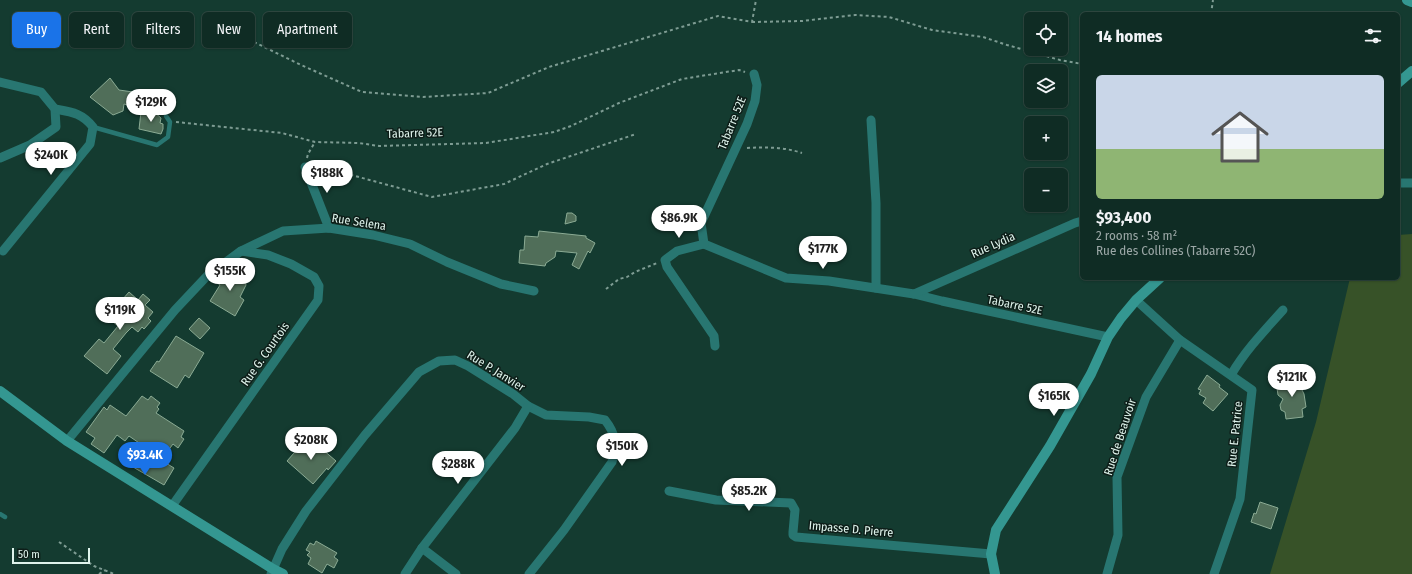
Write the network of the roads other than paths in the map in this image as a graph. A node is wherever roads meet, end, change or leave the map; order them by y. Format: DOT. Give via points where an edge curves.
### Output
graph roads {
  1 [pos="1407,0"];
  2 [pos="1412,2"];
  3 [pos="1412,71"];
  4 [pos="754,74"];
  5 [pos="1400,81"];
  6 [pos="0,82"];
  7 [pos="55,109"];
  8 [pos="166,116"];
  9 [pos="871,120"];
  10 [pos="93,128"];
  11 [pos="0,158"];
  12 [pos="305,167"];
  13 [pos="1412,182"];
  14 [pos="1400,183"];
  15 [pos="1080,222"];
  16 [pos="329,228"];
  17 [pos="704,244"];
  18 [pos="3,251"];
  19 [pos="241,251"];
  20 [pos="1158,280"];
  21 [pos="876,288"];
  22 [pos="534,291"];
  23 [pos="914,294"];
  24 [pos="1136,300"];
  25 [pos="1283,310"];
  26 [pos="1108,337"];
  27 [pos="1180,340"];
  28 [pos="715,346"];
  29 [pos="1231,375"];
  30 [pos="0,391"];
  31 [pos="528,406"];
  32 [pos="67,441"];
  33 [pos="669,492"];
  34 [pos="172,506"];
  35 [pos="0,514"];
  36 [pos="5,517"];
  37 [pos="422,548"];
  38 [pos="991,554"];
  39 [pos="272,572"];
  40 [pos="283,574"];
  41 [pos="405,574"];
  42 [pos="456,574"];
  43 [pos="529,574"];
  44 [pos="995,574"];
  45 [pos="1107,574"];
  46 [pos="1214,574"];
  1 -- 2 [label="street"];
  3 -- 5 [label="street"];
  4 -- 17 [label="street, Tabarre 52E" via="757,85 756,101 701,224"];
  6 -- 7 [label="street" via="42,92"];
  7 -- 10 [label="street" via="73,112 86,118"];
  7 -- 11 [label="street" via="56,127 30,145"];
  8 -- 10 [label="lane" via="170,122 168,137 157,145"];
  9 -- 21 [label="street" via="876,203"];
  10 -- 18 [label="street" via="90,144"];
  12 -- 16 [label="street"];
  13 -- 14 [label="street"];
  15 -- 23 [label="street, Rue Lydia" via="1019,246"];
  16 -- 19 [label="street, Rue Selena" via="283,231"];
  16 -- 22 [label="street, Rue Selena" via="410,244 501,284"];
  17 -- 21 [label="street, Tabarre 52E" via="786,278"];
  17 -- 28 [label="street" via="676,250 665,260 667,267 714,336"];
  19 -- 32 [label="street, Rue Selena" via="207,276 175,310"];
  19 -- 34 [label="street, Rue G. Courtois" via="268,255 314,277 319,286 318,300"];
  20 -- 24 [label="street"];
  21 -- 23 [label="street, Tabarre 52E"];
  23 -- 26 [label="street, Tabarre 52E"];
  24 -- 26 [label="street"];
  24 -- 27 [label="street, Rue E. Patrice"];
  25 -- 29 [label="street" via="1253,343"];
  26 -- 38 [label="street" via="1091,374 1050,446 996,530"];
  27 -- 29 [label="street, Rue E. Patrice"];
  27 -- 45 [label="street, Rue de Beauvoir" via="1146,396 1117,477 1118,535"];
  29 -- 46 [label="street, Rue E. Patrice" via="1252,390 1240,499"];
  30 -- 32 [label="street"];
  31 -- 37 [label="street, Rue P. Janvier" via="515,428"];
  31 -- 39 [label="street, Rue P. Janvier" via="513,394 455,360 439,361 419,372 365,435 306,511 282,549"];
  31 -- 43 [label="street" via="546,415 605,420 612,429 615,442 612,462"];
  32 -- 34 [label="street"];
  33 -- 38 [label="street, Impasse D. Pierre" via="716,500 791,503 794,510 792,532 796,537"];
  34 -- 39 [label="street"];
  35 -- 36 [label="lane"];
  37 -- 41 [label="street, Rue P. Janvier"];
  37 -- 42 [label="street"];
  38 -- 44 [label="street"];
  39 -- 40 [label="street"];
}
